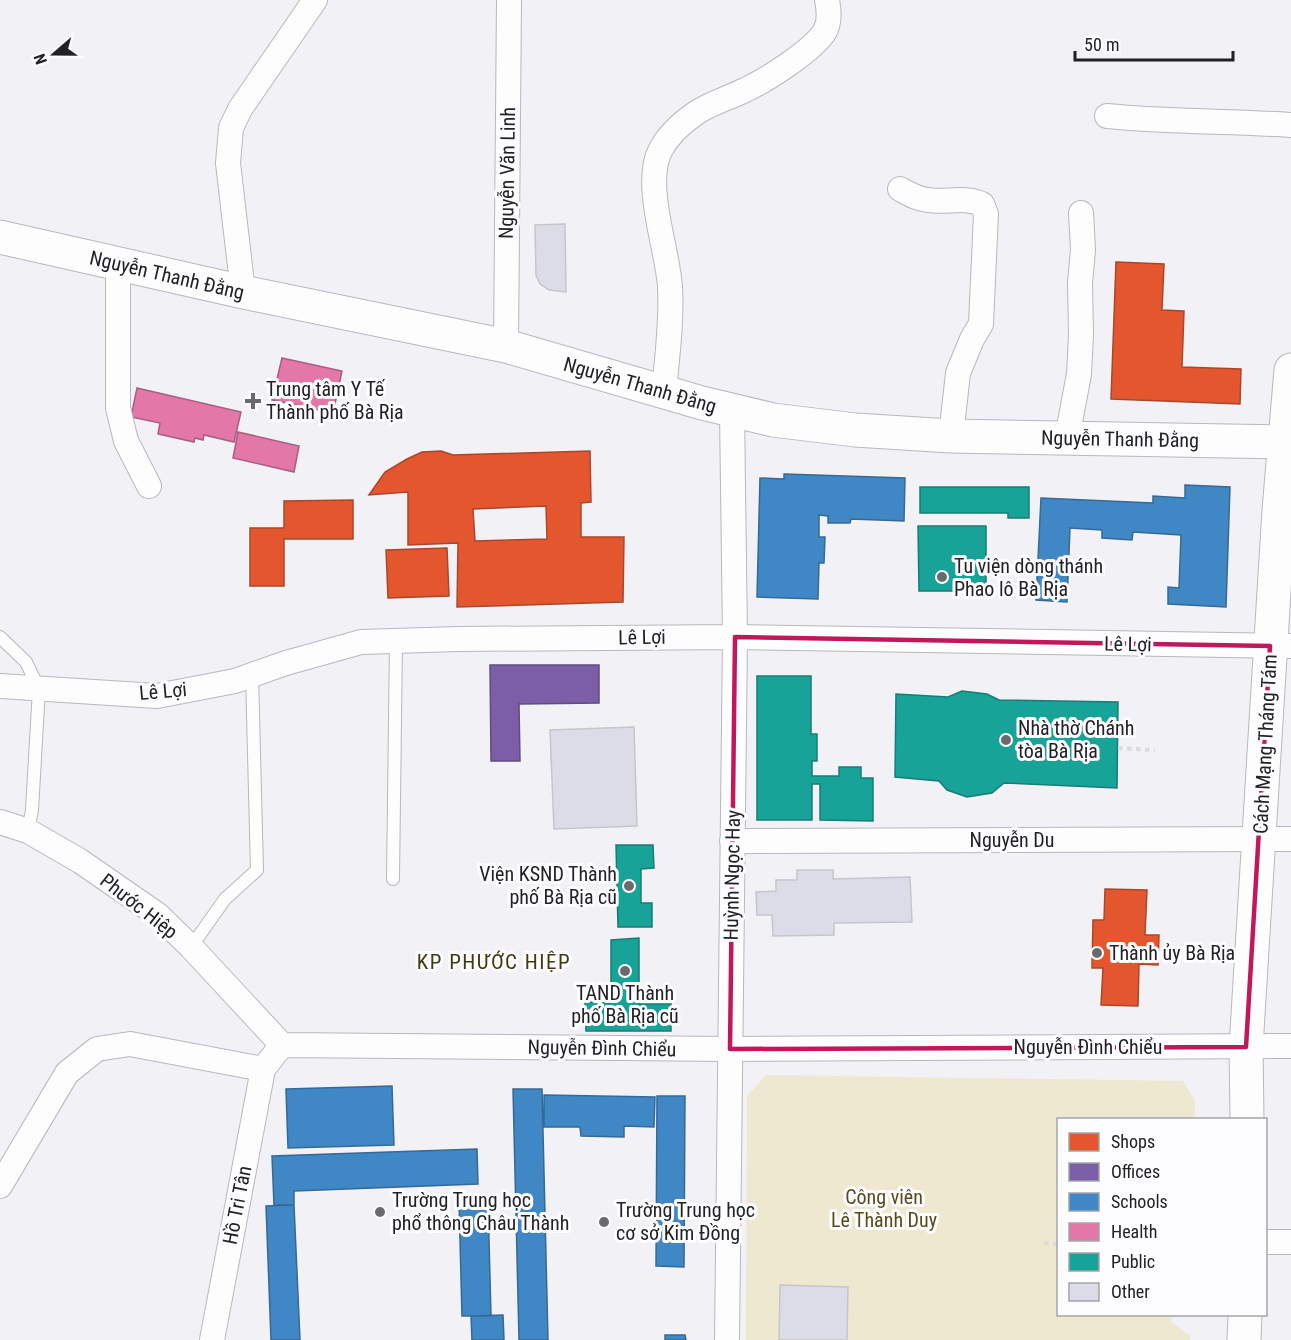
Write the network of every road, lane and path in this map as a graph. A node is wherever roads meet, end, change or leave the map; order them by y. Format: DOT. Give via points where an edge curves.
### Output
graph roads {
  1 [pos="315,0"];
  2 [pos="509,0"];
  3 [pos="827,0"];
  4 [pos="1107,116"];
  5 [pos="1291,125"];
  6 [pos="900,189"];
  7 [pos="1081,213"];
  8 [pos="0,237"];
  9 [pos="118,264"];
  10 [pos="243,292"];
  11 [pos="506,346"];
  12 [pos="1291,370"];
  13 [pos="664,392"];
  14 [pos="732,411"];
  15 [pos="951,436"];
  16 [pos="1067,438"];
  17 [pos="1288,442"];
  18 [pos="149,486"];
  19 [pos="735,636"];
  20 [pos="0,637"];
  21 [pos="396,641"];
  22 [pos="1281,646"];
  23 [pos="252,675"];
  24 [pos="0,686"];
  25 [pos="39,689"];
  26 [pos="1118,748"];
  27 [pos="1155,750"];
  28 [pos="0,822"];
  29 [pos="28,831"];
  30 [pos="1259,839"];
  31 [pos="1291,839"];
  32 [pos="732,841"];
  33 [pos="393,879"];
  34 [pos="191,948"];
  35 [pos="282,1045"];
  36 [pos="1291,1046"];
  37 [pos="1246,1047"];
  38 [pos="730,1049"];
  39 [pos="262,1069"];
  40 [pos="1247,1118"];
  41 [pos="0,1186"];
  42 [pos="1267,1242"];
  43 [pos="1291,1242"];
  44 [pos="1044,1243"];
  45 [pos="1057,1244"];
  46 [pos="1245,1316"];
  47 [pos="212,1340"];
  48 [pos="727,1340"];
  49 [pos="1244,1340"];
  1 -- 10 [label="street" via="231,128 228,163"];
  2 -- 11 [label="street, Nguyễn Văn Linh"];
  3 -- 13 [label="street" via="829,21 825,32 811,45 747,90 697,112 675,130 661,149 654,167 656,201 671,311"];
  4 -- 5 [label="street"];
  6 -- 15 [label="street" via="930,201 973,199 982,204 986,214 981,324 958,373"];
  7 -- 16 [label="street" via="1079,374"];
  8 -- 9 [label="main road, Nguyễn Thanh Đằng"];
  9 -- 10 [label="main road, Nguyễn Thanh Đằng"];
  9 -- 18 [label="street" via="118,408 126,441"];
  10 -- 11 [label="main road, Nguyễn Thanh Đằng"];
  11 -- 13 [label="main road, Nguyễn Thanh Đằng"];
  12 -- 17 [label="main road, Cách Mạng Tháng Tám"];
  13 -- 14 [label="main road, Nguyễn Thanh Đằng"];
  14 -- 15 [label="main road, Nguyễn Thanh Đằng" via="855,430"];
  14 -- 19 [label="street, Huỳnh Ngọc Hay"];
  15 -- 16 [label="main road, Nguyễn Thanh Đằng"];
  16 -- 17 [label="main road, Nguyễn Thanh Đằng"];
  17 -- 22 [label="main road, Cách Mạng Tháng Tám" via="1279,510"];
  19 -- 21 [label="street, Lê Lợi"];
  19 -- 22 [label="street, Lê Lợi"];
  19 -- 32 [label="street, Huỳnh Ngọc Hay"];
  20 -- 25 [label="lane" via="26,662"];
  21 -- 23 [label="street, Lê Lợi" via="361,642"];
  21 -- 33 [label="lane"];
  22 -- 30 [label="main road, Cách Mạng Tháng Tám"];
  23 -- 25 [label="street, Lê Lợi" via="157,696"];
  23 -- 34 [label="lane" via="257,870 225,899"];
  24 -- 25 [label="street, Lê Lợi"];
  25 -- 29 [label="lane"];
  26 -- 27 [label="path"];
  28 -- 29 [label="street, Phước Hiệp"];
  29 -- 34 [label="street, Phước Hiệp" via="80,861 158,915"];
  30 -- 31 [label="street, Nguyễn Du"];
  30 -- 32 [label="street, Nguyễn Du"];
  30 -- 37 [label="main road, Cách Mạng Tháng Tám"];
  32 -- 38 [label="street, Huỳnh Ngọc Hay"];
  34 -- 35 [label="street, Phước Hiệp"];
  35 -- 38 [label="street, Nguyễn Đình Chiểu"];
  35 -- 39 [label="street"];
  36 -- 37 [label="street, Nguyễn Đình Chiểu"];
  37 -- 38 [label="street, Nguyễn Đình Chiểu"];
  37 -- 40 [label="main road, Cách Mạng Tháng Tám"];
  38 -- 48 [label="street, Huỳnh Ngọc Hay"];
  39 -- 41 [label="street" via="130,1044 97,1049 67,1073"];
  39 -- 47 [label="street, Hồ Tri Tân"];
  42 -- 43 [label="street"];
  44 -- 45 [label="path"];
  46 -- 49 [label="main road"];
}
